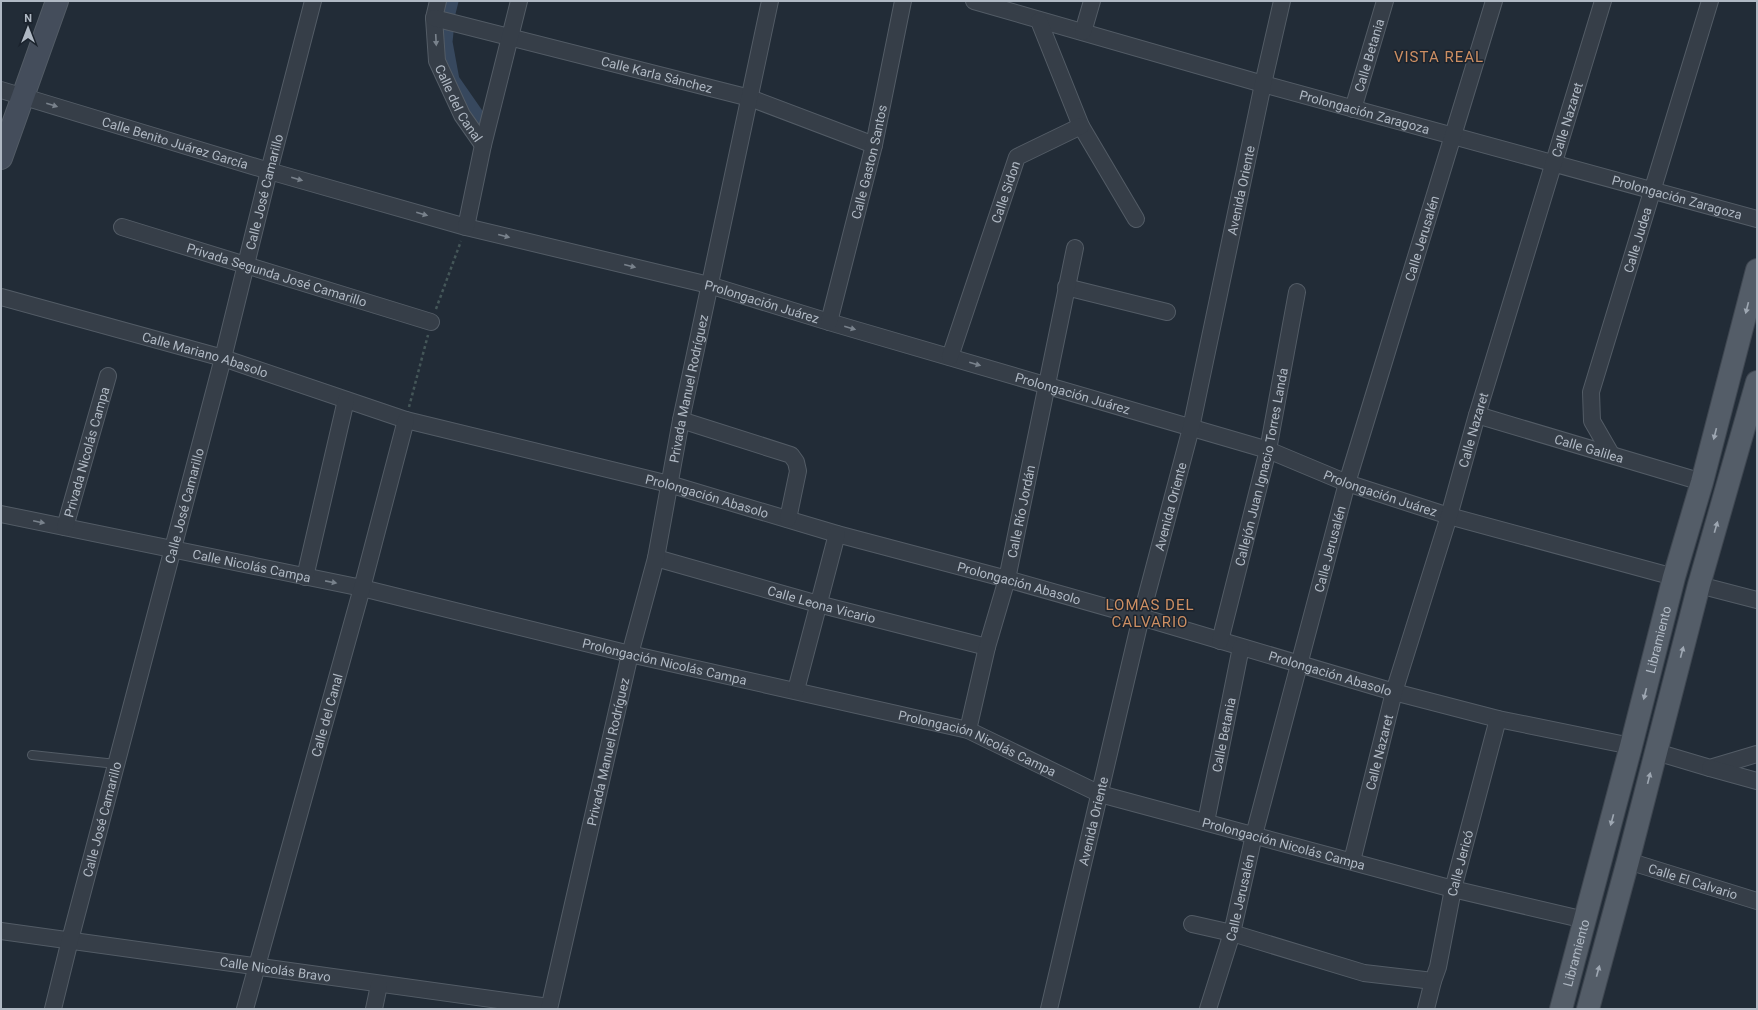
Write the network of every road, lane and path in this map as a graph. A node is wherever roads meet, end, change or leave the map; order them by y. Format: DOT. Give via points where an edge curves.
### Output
graph roads {
  1 [pos="57,1"];
  2 [pos="313,1"];
  3 [pos="438,1"];
  4 [pos="519,1"];
  5 [pos="770,1"];
  6 [pos="903,1"];
  7 [pos="974,1"];
  8 [pos="1092,1"];
  9 [pos="1282,1"];
  10 [pos="1384,1"];
  11 [pos="1494,1"];
  12 [pos="1604,1"];
  13 [pos="1710,1"];
  14 [pos="434,18"];
  15 [pos="1039,21"];
  16 [pos="1083,32"];
  17 [pos="512,36"];
  18 [pos="1263,84"];
  19 [pos="1,90"];
  20 [pos="23,97"];
  21 [pos="750,98"];
  22 [pos="1354,109"];
  23 [pos="1081,126"];
  24 [pos="1452,135"];
  25 [pos="483,145"];
  26 [pos="874,145"];
  27 [pos="1,158"];
  28 [pos="1554,165"];
  29 [pos="269,171"];
  30 [pos="1653,190"];
  31 [pos="1136,219"];
  32 [pos="1757,219"];
  33 [pos="122,227"];
  34 [pos="466,227"];
  35 [pos="1075,248"];
  36 [pos="246,264"];
  37 [pos="1757,270"];
  38 [pos="709,285"];
  39 [pos="1066,287"];
  40 [pos="1297,292"];
  41 [pos="1,297"];
  42 [pos="1167,312"];
  43 [pos="431,322"];
  44 [pos="829,322"];
  45 [pos="950,357"];
  46 [pos="224,358"];
  47 [pos="108,376"];
  48 [pos="1757,382"];
  49 [pos="1047,386"];
  50 [pos="346,400"];
  51 [pos="1476,415"];
  52 [pos="406,420"];
  53 [pos="681,420"];
  54 [pos="1752,421"];
  55 [pos="1191,428"];
  56 [pos="1268,450"];
  57 [pos="1612,454"];
  58 [pos="1702,482"];
  59 [pos="1347,483"];
  60 [pos="670,484"];
  61 [pos="1,514"];
  62 [pos="1449,516"];
  63 [pos="788,519"];
  64 [pos="65,527"];
  65 [pos="837,534"];
  66 [pos="173,550"];
  67 [pos="656,558"];
  68 [pos="305,577"];
  69 [pos="1674,577"];
  70 [pos="1007,579"];
  71 [pos="1699,585"];
  72 [pos="362,588"];
  73 [pos="1757,600"];
  74 [pos="818,604"];
  75 [pos="1141,617"];
  76 [pos="1220,641"];
  77 [pos="1241,647"];
  78 [pos="987,648"];
  79 [pos="630,654"];
  80 [pos="1298,662"];
  81 [pos="796,690"];
  82 [pos="1394,692"];
  83 [pos="1498,718"];
  84 [pos="968,730"];
  85 [pos="1632,746"];
  86 [pos="1656,752"];
  87 [pos="1757,754"];
  88 [pos="32,755"];
  89 [pos="116,764"];
  90 [pos="1710,768"];
  91 [pos="1757,781"];
  92 [pos="1100,794"];
  93 [pos="1206,822"];
  94 [pos="1254,834"];
  95 [pos="1352,861"];
  96 [pos="1628,861"];
  97 [pos="1453,889"];
  98 [pos="1757,901"];
  99 [pos="1585,920"];
  100 [pos="1192,924"];
  101 [pos="1,931"];
  102 [pos="1232,933"];
  103 [pos="70,940"];
  104 [pos="258,966"];
  105 [pos="1433,980"];
  106 [pos="379,985"];
  107 [pos="549,1008"];
  108 [pos="53,1009"];
  109 [pos="245,1009"];
  110 [pos="374,1009"];
  111 [pos="1049,1009"];
  112 [pos="1208,1009"];
  113 [pos="1426,1009"];
  114 [pos="1561,1009"];
  115 [pos="1588,1009"];
  1 -- 20 [label="main road"];
  2 -- 29 [label="street, Calle José Camarillo"];
  3 -- 14 [label="street, Calle del Canal"];
  4 -- 17 [label="street"];
  5 -- 21 [label="street, Privada Manuel Rodríguez"];
  6 -- 26 [label="street, Calle Gaston Santos"];
  7 -- 15 [label="street, Prolongación Zaragoza"];
  8 -- 16 [label="street"];
  9 -- 18 [label="street, Avenida Oriente"];
  10 -- 22 [label="street, Calle Betania"];
  11 -- 24 [label="street, Calle Jerusalén"];
  12 -- 28 [label="street, Calle Nazaret"];
  13 -- 30 [label="street, Calle Judea"];
  14 -- 17 [label="street, Calle Karla Sánchez"];
  14 -- 25 [label="street, Calle del Canal, one-way" via="437,62 462,115"];
  15 -- 16 [label="street, Prolongación Zaragoza"];
  15 -- 23 [label="street"];
  16 -- 18 [label="street, Prolongación Zaragoza"];
  17 -- 21 [label="street, Calle Karla Sánchez"];
  17 -- 25 [label="street"];
  18 -- 22 [label="street, Prolongación Zaragoza"];
  18 -- 55 [label="street, Avenida Oriente"];
  19 -- 20 [label="street, Calle Benito Juárez García"];
  20 -- 27 [label="main road"];
  20 -- 29 [label="street, Calle Benito Juárez García, one-way"];
  21 -- 26 [label="street, Calle Karla Sánchez"];
  21 -- 38 [label="street, Privada Manuel Rodríguez"];
  22 -- 24 [label="street, Prolongación Zaragoza"];
  23 -- 31 [label="street"];
  23 -- 45 [label="street, Calle Sidon" via="1017,157"];
  24 -- 28 [label="street, Prolongación Zaragoza"];
  24 -- 59 [label="street, Calle Jerusalén"];
  25 -- 34 [label="street, Calle del Canal"];
  26 -- 44 [label="street, Calle Gaston Santos"];
  28 -- 30 [label="street, Prolongación Zaragoza"];
  28 -- 51 [label="street, Calle Nazaret"];
  29 -- 34 [label="street, Calle Benito Juárez García, one-way"];
  29 -- 36 [label="street, Calle José Camarillo"];
  30 -- 32 [label="street, Prolongación Zaragoza"];
  30 -- 57 [label="street, Calle Judea" via="1591,392 1592,421"];
  33 -- 36 [label="street, Privada Segunda José Camarillo"];
  34 -- 38 [label="street, Prolongación Juárez, one-way"];
  35 -- 39 [label="street, Calle Río Jordán"];
  36 -- 43 [label="street, Privada Segunda José Camarillo"];
  36 -- 46 [label="street, Calle José Camarillo"];
  37 -- 58 [label="main road, Libramiento, one-way"];
  38 -- 44 [label="street, Prolongación Juárez"];
  38 -- 53 [label="street, Privada Manuel Rodríguez"];
  39 -- 42 [label="street"];
  39 -- 49 [label="street, Calle Río Jordán"];
  40 -- 56 [label="street, Callejón Juan Ignacio Torres Landa"];
  41 -- 46 [label="street, Calle Mariano Abasolo"];
  44 -- 45 [label="street, Prolongación Juárez, one-way"];
  45 -- 49 [label="street, Prolongación Juárez, one-way"];
  46 -- 50 [label="street, Calle Mariano Abasolo"];
  46 -- 66 [label="street, Calle José Camarillo"];
  47 -- 64 [label="street, Privada Nicolás Campa"];
  48 -- 54 [label="main road, Libramiento"];
  49 -- 55 [label="street, Prolongación Juárez"];
  49 -- 70 [label="street, Calle Río Jordán"];
  50 -- 52 [label="street, Calle Mariano Abasolo"];
  50 -- 68 [label="street"];
  51 -- 57 [label="street, Calle Galilea"];
  51 -- 62 [label="street, Calle Nazaret"];
  52 -- 60 [label="street, Prolongación Abasolo"];
  52 -- 72 [label="street, Calle del Canal"];
  53 -- 60 [label="street, Privada Manuel Rodríguez"];
  53 -- 63 [label="street" via="791,455 798,471"];
  71 -- 54 [label="main road, Libramiento, one-way"];
  55 -- 56 [label="street, Prolongación Juárez"];
  55 -- 75 [label="street, Avenida Oriente"];
  56 -- 59 [label="street, Prolongación Juárez"];
  56 -- 76 [label="street, Callejón Juan Ignacio Torres Landa"];
  57 -- 58 [label="street, Calle Galilea"];
  58 -- 69 [label="main road, Libramiento"];
  59 -- 62 [label="street, Prolongación Juárez"];
  59 -- 80 [label="street, Calle Jerusalén"];
  60 -- 63 [label="street, Prolongación Abasolo"];
  60 -- 67 [label="street, Privada Manuel Rodríguez"];
  61 -- 64 [label="street, Calle Nicolás Campa, one-way"];
  62 -- 69 [label="street, Prolongación Juárez"];
  62 -- 82 [label="street, Calle Nazaret"];
  63 -- 65 [label="street, Prolongación Abasolo"];
  64 -- 66 [label="street, Calle Nicolás Campa"];
  65 -- 70 [label="street, Prolongación Abasolo"];
  65 -- 74 [label="street"];
  66 -- 68 [label="street, Calle Nicolás Campa"];
  66 -- 89 [label="street, Calle José Camarillo"];
  67 -- 74 [label="street, Calle Leona Vicario"];
  67 -- 79 [label="street, Privada Manuel Rodríguez"];
  68 -- 72 [label="street, Calle Nicolás Campa, one-way"];
  69 -- 85 [label="main road, Libramiento, one-way"];
  70 -- 75 [label="street, Prolongación Abasolo"];
  70 -- 78 [label="street, Calle Río Jordán"];
  71 -- 73 [label="street"];
  86 -- 71 [label="main road, Libramiento, one-way"];
  72 -- 79 [label="street, Prolongación Nicolás Campa"];
  72 -- 104 [label="street, Calle del Canal"];
  74 -- 78 [label="street, Calle Leona Vicario"];
  74 -- 81 [label="street"];
  75 -- 76 [label="street, Prolongación Abasolo"];
  75 -- 92 [label="street, Avenida Oriente"];
  76 -- 77 [label="street, Prolongación Abasolo"];
  77 -- 80 [label="street, Prolongación Abasolo"];
  77 -- 93 [label="street, Calle Betania"];
  78 -- 84 [label="street, Calle Río Jordán"];
  79 -- 81 [label="street, Prolongación Nicolás Campa"];
  79 -- 107 [label="street, Privada Manuel Rodríguez"];
  80 -- 82 [label="street, Prolongación Abasolo"];
  80 -- 94 [label="street, Calle Jerusalén"];
  81 -- 84 [label="street, Prolongación Nicolás Campa"];
  82 -- 83 [label="street, Prolongación Abasolo"];
  82 -- 95 [label="street, Calle Nazaret"];
  83 -- 85 [label="street, Prolongación Abasolo"];
  83 -- 97 [label="street, Calle Jericó"];
  84 -- 92 [label="street, Prolongación Nicolás Campa"];
  85 -- 99 [label="main road, Libramiento, one-way"];
  86 -- 90 [label="street"];
  96 -- 86 [label="main road, Libramiento, one-way"];
  87 -- 90 [label="street"];
  88 -- 89 [label="lane"];
  89 -- 103 [label="street, Calle José Camarillo"];
  90 -- 91 [label="street"];
  92 -- 93 [label="street, Prolongación Nicolás Campa"];
  92 -- 111 [label="street, Avenida Oriente"];
  93 -- 94 [label="street, Prolongación Nicolás Campa"];
  94 -- 95 [label="street, Prolongación Nicolás Campa"];
  94 -- 102 [label="street, Calle Jerusalén"];
  95 -- 97 [label="street, Prolongación Nicolás Campa"];
  96 -- 98 [label="street, Calle El Calvario"];
  115 -- 96 [label="main road, Libramiento, one-way"];
  97 -- 99 [label="street, Prolongación Nicolás Campa"];
  97 -- 105 [label="street, Calle Jericó" via="1438,967"];
  99 -- 114 [label="main road, Libramiento"];
  100 -- 102 [label="street"];
  101 -- 103 [label="street, Calle Nicolás Bravo"];
  102 -- 105 [label="street" via="1364,973"];
  102 -- 112 [label="street, Calle Jerusalén"];
  103 -- 104 [label="street, Calle Nicolás Bravo"];
  103 -- 108 [label="street, Calle José Camarillo"];
  104 -- 106 [label="street, Calle Nicolás Bravo"];
  104 -- 109 [label="street, Calle del Canal"];
  105 -- 113 [label="street, Calle Jericó"];
  106 -- 107 [label="street, Calle Nicolás Bravo"];
  106 -- 110 [label="street"];
}
